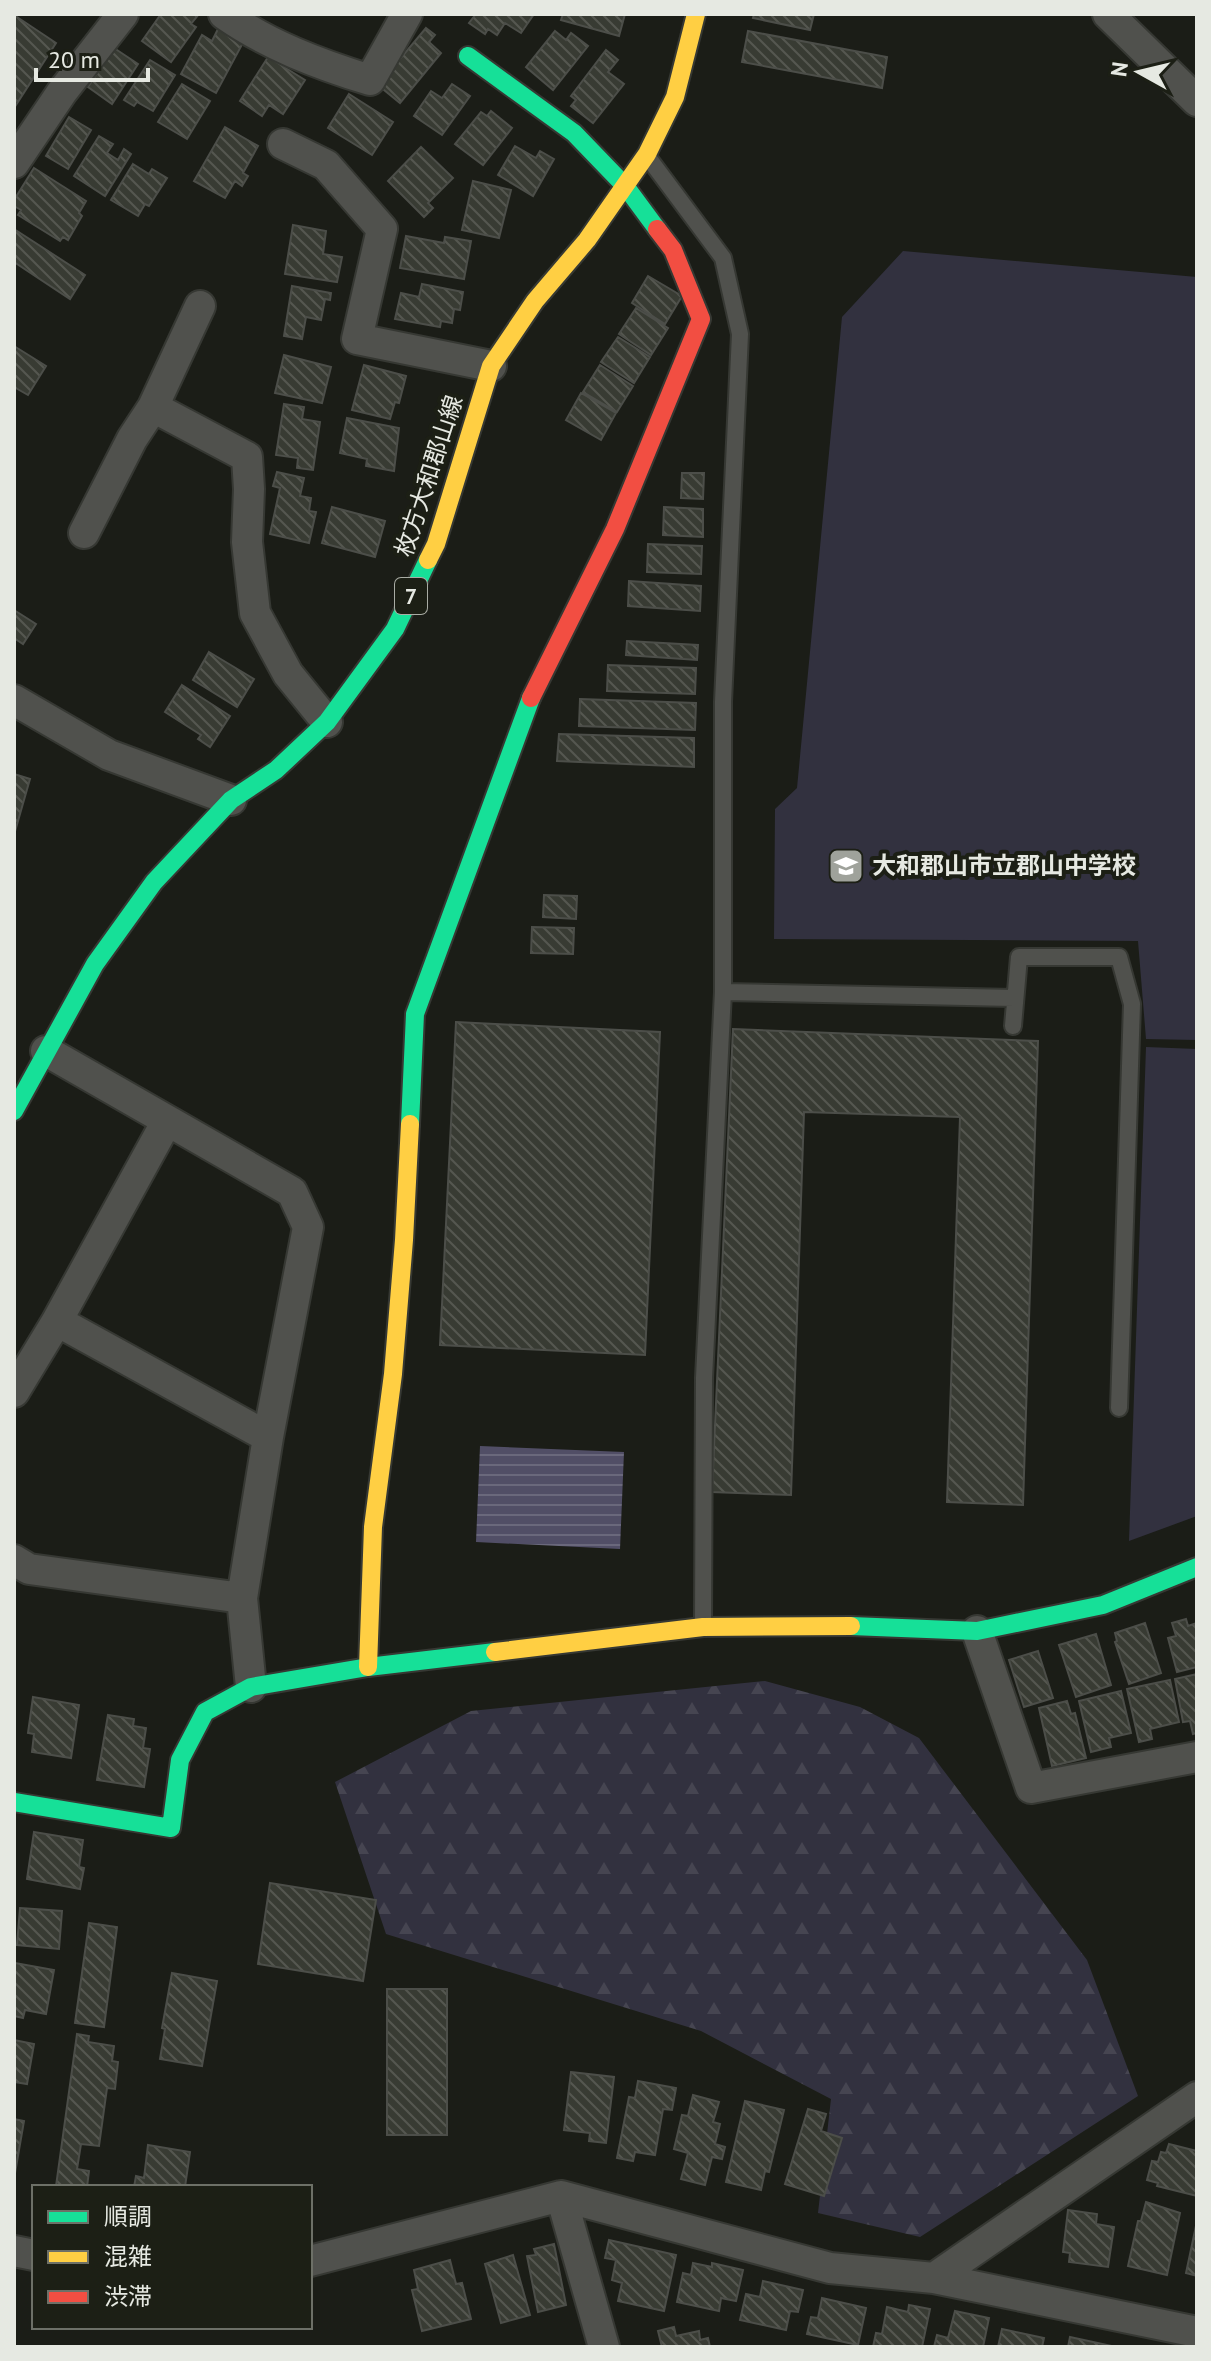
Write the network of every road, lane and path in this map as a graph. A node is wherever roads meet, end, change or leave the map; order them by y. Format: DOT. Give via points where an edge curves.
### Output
graph roads {
  1 [pos="123,14"];
  2 [pos="224,14"];
  3 [pos="407,14"];
  4 [pos="696,14"];
  5 [pos="1108,14"];
  6 [pos="468,56"];
  7 [pos="1197,101"];
  8 [pos="283,144"];
  9 [pos="647,154"];
  10 [pos="14,163"];
  11 [pos="626,187"];
  12 [pos="200,306"];
  13 [pos="491,366"];
  14 [pos="153,407"];
  15 [pos="84,533"];
  16 [pos="14,700"];
  17 [pos="327,722"];
  18 [pos="231,800"];
  19 [pos="723,992"];
  20 [pos="1014,998"];
  21 [pos="1013,1026"];
  22 [pos="46,1051"];
  23 [pos="14,1111"];
  24 [pos="167,1121"];
  25 [pos="57,1321"];
  26 [pos="14,1392"];
  27 [pos="1119,1408"];
  28 [pos="268,1437"];
  29 [pos="14,1560"];
  30 [pos="1197,1567"];
  31 [pos="242,1598"];
  32 [pos="703,1627"];
  33 [pos="977,1631"];
  34 [pos="368,1667"];
  35 [pos="251,1687"];
  36 [pos="1197,1757"];
  37 [pos="14,1802"];
  38 [pos="1197,2097"];
  39 [pos="561,2196"];
  40 [pos="312,2260"];
  41 [pos="934,2278"];
  42 [pos="1197,2332"];
  43 [pos="604,2347"];
  1 -- 10 [label="street"];
  2 -- 3 [label="street" via="315,63 370,80"];
  4 -- 9 [label="street, 枚方大和郡山線 / 7" via="675,97"];
  5 -- 7 [label="street"];
  6 -- 11 [label="street" via="574,133"];
  8 -- 13 [label="street" via="326,165 382,229 357,339"];
  9 -- 11 [label="street, 枚方大和郡山線 / 7"];
  9 -- 19 [label="lane" via="723,258 740,334 723,702"];
  11 -- 13 [label="street, 枚方大和郡山線 / 7" via="535,301"];
  11 -- 34 [label="street" via="673,250 701,319 615,529 530,699 415,1014 404,1240 373,1527"];
  12 -- 14 [label="street"];
  13 -- 17 [label="street, 枚方大和郡山線 / 7" via="436,544 395,629"];
  14 -- 15 [label="street"];
  14 -- 17 [label="street" via="247,457 247,542 255,613 288,674"];
  16 -- 18 [label="street" via="109,755"];
  17 -- 18 [label="street, 枚方大和郡山線 / 7" via="276,770"];
  18 -- 22 [label="street, 枚方大和郡山線 / 7" via="154,882 95,964"];
  19 -- 20 [label="lane"];
  19 -- 32 [label="lane" via="704,1378"];
  20 -- 21 [label="lane"];
  20 -- 27 [label="lane" via="1019,957 1119,957 1132,1004"];
  22 -- 23 [label="street, 枚方大和郡山線 / 7"];
  22 -- 24 [label="street"];
  24 -- 25 [label="street"];
  24 -- 28 [label="street" via="292,1192 308,1227"];
  25 -- 26 [label="street"];
  25 -- 28 [label="street"];
  28 -- 31 [label="street"];
  29 -- 31 [label="street" via="29,1569"];
  30 -- 33 [label="street" via="1103,1605"];
  31 -- 35 [label="street"];
  32 -- 33 [label="street" via="815,1624"];
  32 -- 34 [label="street"];
  33 -- 36 [label="street" via="1031,1788"];
  34 -- 35 [label="street"];
  35 -- 37 [label="street" via="205,1712 180,1760 171,1828"];
  38 -- 41 [label="street"];
  39 -- 40 [label="street"];
  39 -- 41 [label="street" via="830,2268"];
  39 -- 43 [label="street"];
  41 -- 42 [label="street"];
}
